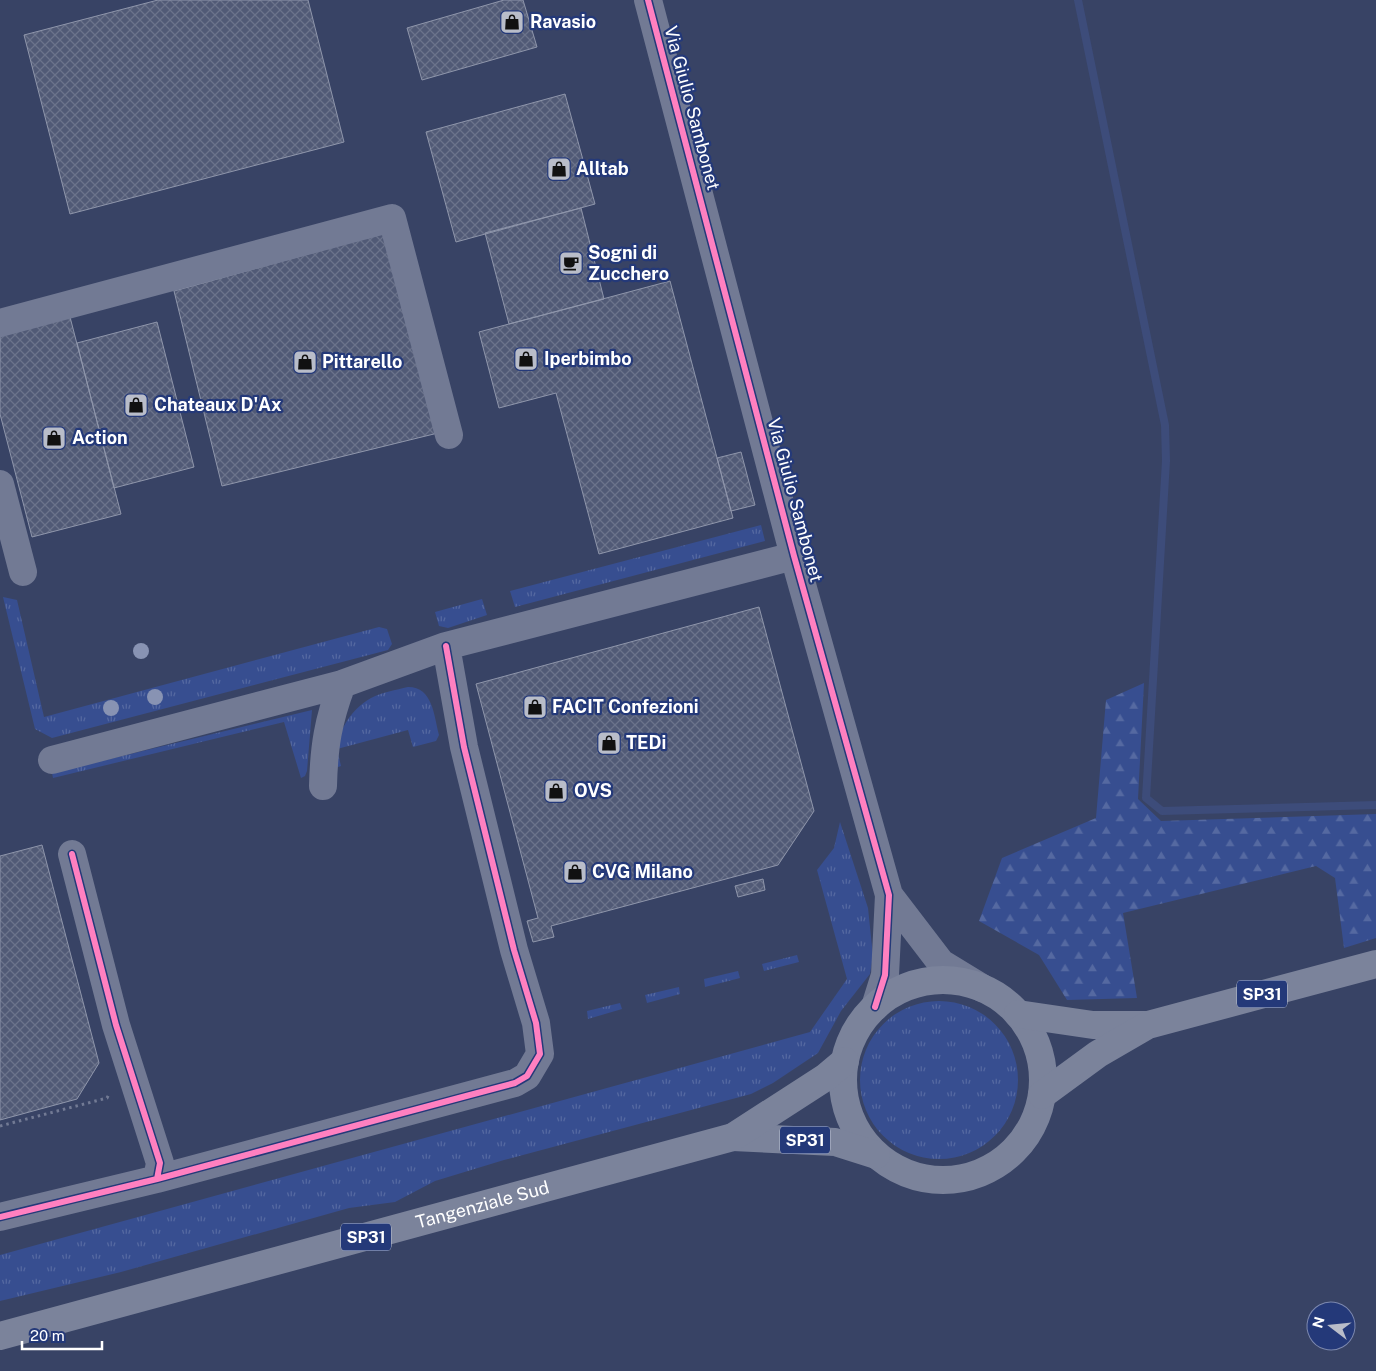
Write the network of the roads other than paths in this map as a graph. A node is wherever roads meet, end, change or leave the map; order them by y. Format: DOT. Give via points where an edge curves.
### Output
graph roads {
  1 [pos="648,0"];
  2 [pos="0,323"];
  3 [pos="449,435"];
  4 [pos="0,484"];
  5 [pos="794,556"];
  6 [pos="23,572"];
  7 [pos="446,646"];
  8 [pos="342,684"];
  9 [pos="52,760"];
  10 [pos="323,786"];
  11 [pos="72,854"];
  12 [pos="890,895"];
  13 [pos="1376,964"];
  14 [pos="982,988"];
  15 [pos="875,1007"];
  16 [pos="1018,1014"];
  17 [pos="1148,1025"];
  18 [pos="845,1062"];
  19 [pos="1042,1095"];
  20 [pos="733,1137"];
  21 [pos="876,1155"];
  22 [pos="157,1179"];
  23 [pos="0,1218"];
  24 [pos="0,1336"];
  1 -- 5 [label="street, Via Giulio Sambonet"];
  2 -- 3 [label="street" via="392,218"];
  4 -- 6 [label="street"];
  5 -- 7 [label="street"];
  5 -- 12 [label="street, Via Giulio Sambonet"];
  7 -- 8 [label="street"];
  7 -- 22 [label="street" via="464,747 514,950 536,1023 540,1054 527,1076 515,1083"];
  8 -- 9 [label="street"];
  8 -- 10 [label="street" via="330,715"];
  11 -- 22 [label="street" via="116,1025 160,1163"];
  12 -- 14 [label="street, Via Giulio Sambonet" via="941,964"];
  12 -- 15 [label="street, Via Giulio Sambonet" via="885,974"];
  13 -- 17 [label="main road, SP31"];
  14 -- 15 [label="main road, SP31" via="960,981 914,984"];
  14 -- 16 [label="main road, SP31"];
  15 -- 18 [label="main road, SP31" via="861,1023"];
  16 -- 17 [label="main road, SP31" via="1093,1025"];
  16 -- 19 [label="main road, SP31" via="1031,1032 1039,1052 1043,1073"];
  17 -- 19 [label="main road, SP31" via="1098,1054"];
  18 -- 20 [label="main road, Tangenziale Sud / SP31"];
  18 -- 21 [label="main road, SP31" via="843,1087 848,1112 860,1136"];
  19 -- 21 [label="main road, SP31" via="1036,1118 1024,1140 1008,1157 980,1173 942,1181 918,1178 896,1169"];
  20 -- 21 [label="main road, Tangenziale Sud / SP31" via="836,1142"];
  20 -- 24 [label="main road, Tangenziale Sud / SP31"];
  22 -- 23 [label="street"];
}
